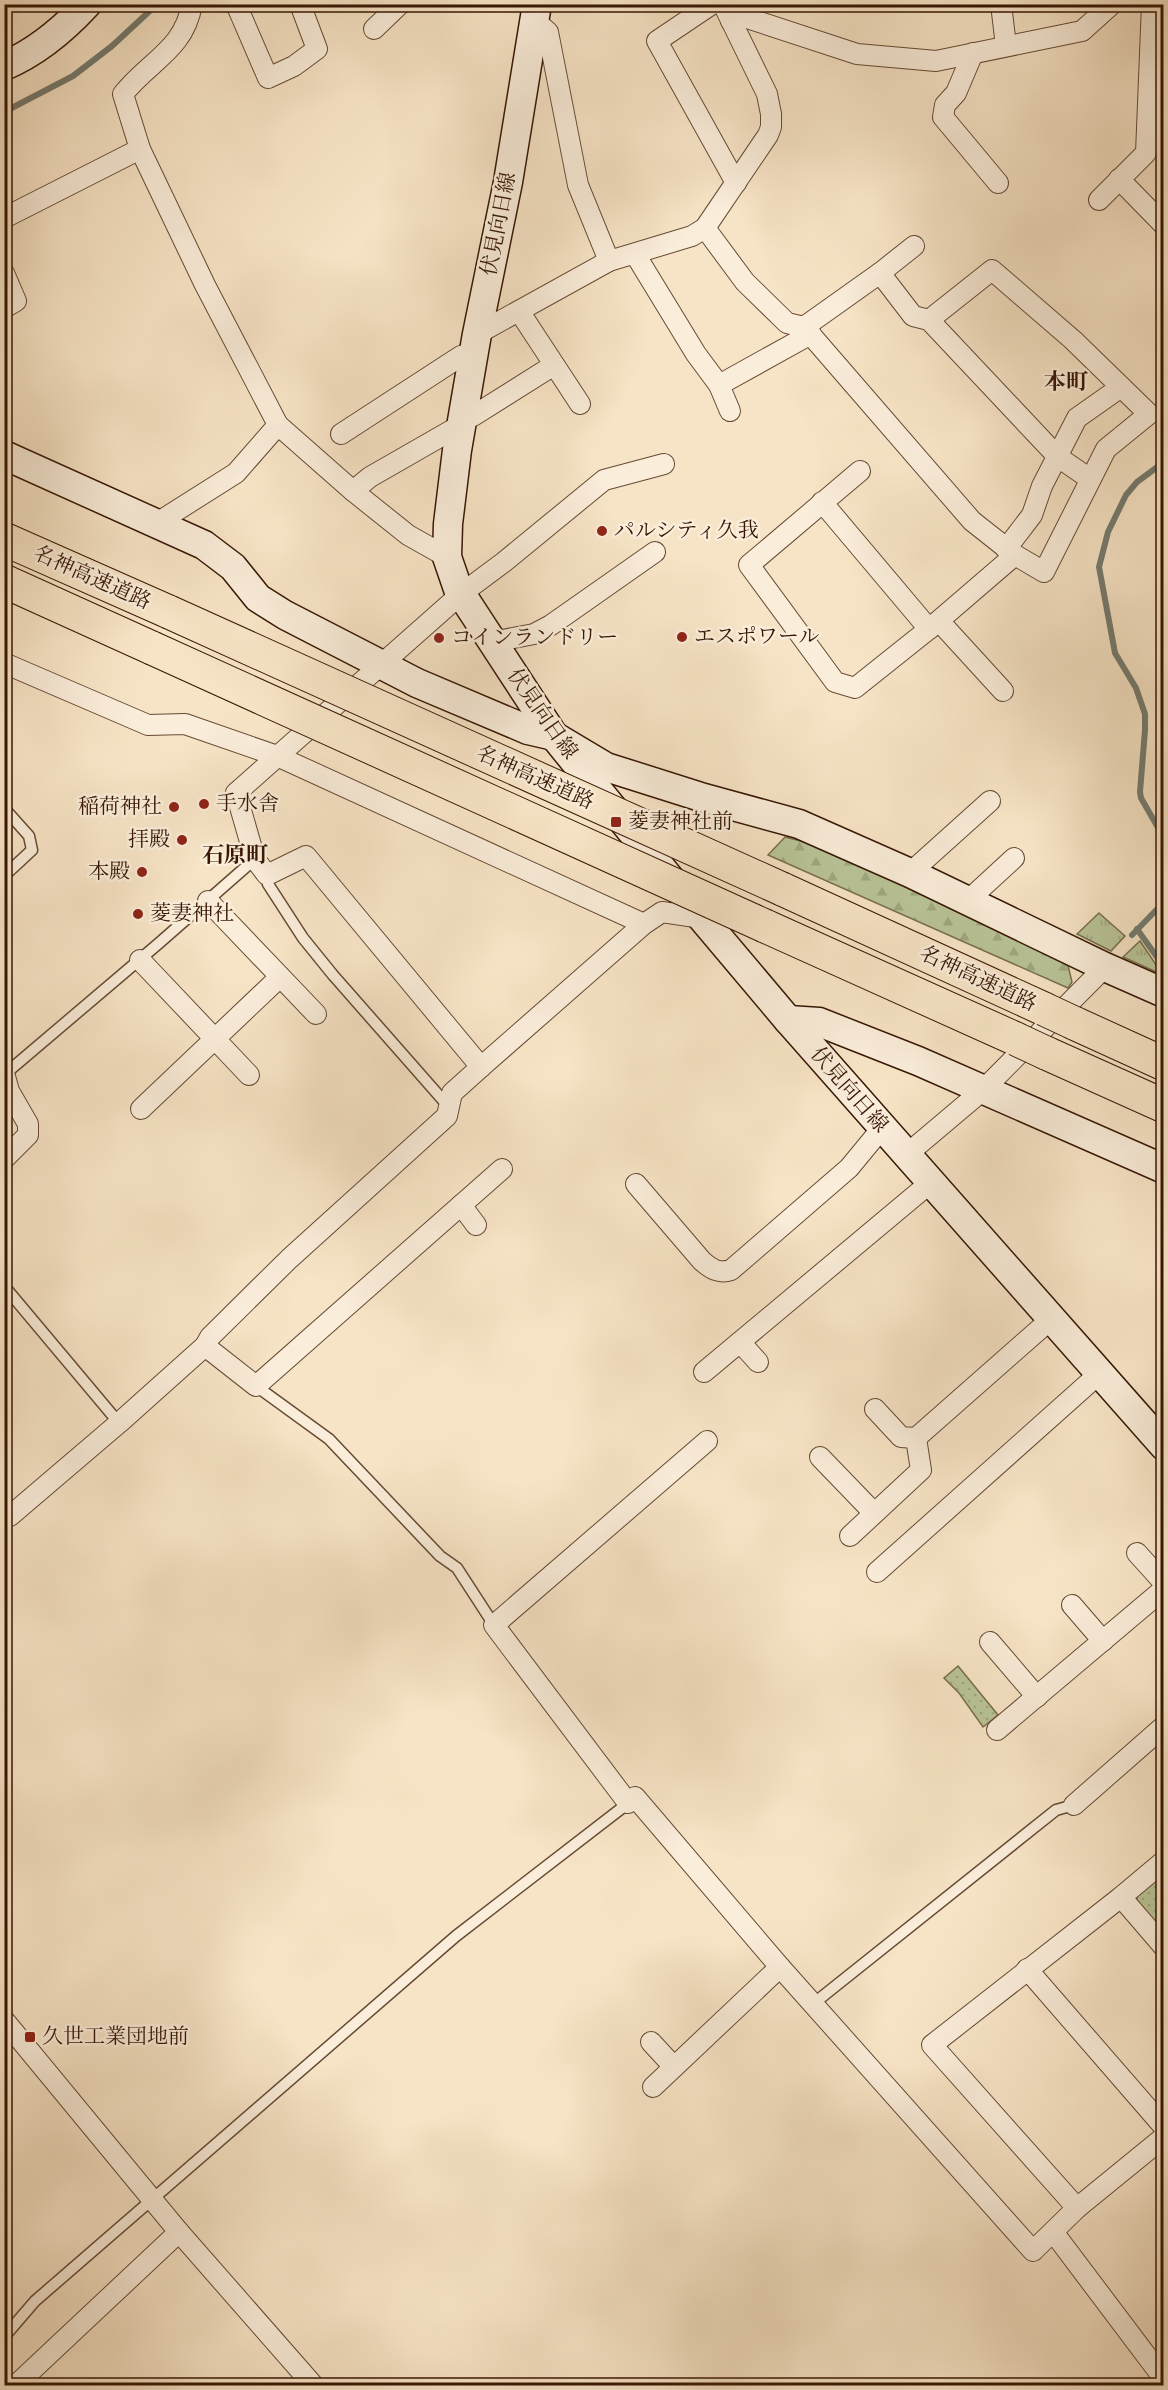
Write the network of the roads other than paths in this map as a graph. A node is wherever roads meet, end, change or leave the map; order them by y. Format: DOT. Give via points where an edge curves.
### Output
graph roads {
  1 [pos="87,4"];
  2 [pos="192,4"];
  3 [pos="236,4"];
  4 [pos="300,4"];
  5 [pos="400,4"];
  6 [pos="712,4"];
  7 [pos="1001,4"];
  8 [pos="1112,4"];
  9 [pos="1152,4"];
  10 [pos="535,12"];
  11 [pos="1094,12"];
  12 [pos="727,13"];
  13 [pos="374,29"];
  14 [pos="1006,46"];
  15 [pos="973,53"];
  16 [pos="4,66"];
  17 [pos="140,149"];
  18 [pos="1119,179"];
  19 [pos="736,183"];
  20 [pos="998,183"];
  21 [pos="1099,200"];
  22 [pos="4,218"];
  23 [pos="1164,225"];
  24 [pos="705,228"];
  25 [pos="914,246"];
  26 [pos="635,254"];
  27 [pos="609,261"];
  28 [pos="4,273"];
  29 [pos="880,273"];
  30 [pos="4,308"];
  31 [pos="519,311"];
  32 [pos="929,320"];
  33 [pos="807,331"];
  34 [pos="475,344"];
  35 [pos="554,365"];
  36 [pos="719,385"];
  37 [pos="1121,387"];
  38 [pos="580,404"];
  39 [pos="730,411"];
  40 [pos="462,422"];
  41 [pos="278,425"];
  42 [pos="341,434"];
  43 [pos="4,455"];
  44 [pos="1058,457"];
  45 [pos="664,464"];
  46 [pos="860,471"];
  47 [pos="1090,479"];
  48 [pos="353,491"];
  49 [pos="822,502"];
  50 [pos="157,523"];
  51 [pos="4,539"];
  52 [pos="655,552"];
  53 [pos="1011,552"];
  54 [pos="447,557"];
  55 [pos="4,581"];
  56 [pos="461,594"];
  57 [pos="934,625"];
  58 [pos="492,642"];
  59 [pos="4,663"];
  60 [pos="381,665"];
  61 [pos="1003,691"];
  62 [pos="554,736"];
  63 [pos="277,756"];
  64 [pos="990,801"];
  65 [pos="4,808"];
  66 [pos="1014,858"];
  67 [pos="261,867"];
  68 [pos="910,873"];
  69 [pos="4,876"];
  70 [pos="208,901"];
  71 [pos="971,903"];
  72 [pos="702,918"];
  73 [pos="644,924"];
  74 [pos="140,960"];
  75 [pos="1105,967"];
  76 [pos="280,976"];
  77 [pos="1164,993"];
  78 [pos="316,1014"];
  79 [pos="788,1020"];
  80 [pos="215,1039"];
  81 [pos="1164,1064"];
  82 [pos="481,1067"];
  83 [pos="5,1073"];
  84 [pos="249,1075"];
  85 [pos="983,1090"];
  86 [pos="1164,1106"];
  87 [pos="449,1107"];
  88 [pos="141,1109"];
  89 [pos="882,1128"];
  90 [pos="906,1155"];
  91 [pos="4,1159"];
  92 [pos="502,1169"];
  93 [pos="1164,1169"];
  94 [pos="930,1183"];
  95 [pos="636,1184"];
  96 [pos="461,1205"];
  97 [pos="476,1225"];
  98 [pos="4,1286"];
  99 [pos="1050,1320"];
  100 [pos="740,1342"];
  101 [pos="205,1347"];
  102 [pos="758,1362"];
  103 [pos="704,1372"];
  104 [pos="1100,1373"];
  105 [pos="256,1386"];
  106 [pos="875,1409"];
  107 [pos="119,1423"];
  108 [pos="916,1438"];
  109 [pos="706,1441"];
  110 [pos="1164,1446"];
  111 [pos="820,1457"];
  112 [pos="874,1514"];
  113 [pos="9,1516"];
  114 [pos="850,1536"];
  115 [pos="1137,1553"];
  116 [pos="877,1572"];
  117 [pos="1164,1583"];
  118 [pos="1164,1589"];
  119 [pos="1072,1605"];
  120 [pos="494,1625"];
  121 [pos="1103,1641"];
  122 [pos="990,1642"];
  123 [pos="1037,1697"];
  124 [pos="1164,1726"];
  125 [pos="997,1730"];
  126 [pos="632,1800"];
  127 [pos="1074,1804"];
  128 [pos="1164,1861"];
  129 [pos="1121,1897"];
  130 [pos="1164,1947"];
  131 [pos="780,1967"];
  132 [pos="1027,1969"];
  133 [pos="813,2004"];
  134 [pos="4,2020"];
  135 [pos="651,2042"];
  136 [pos="674,2067"];
  137 [pos="653,2086"];
  138 [pos="1164,2127"];
  139 [pos="1164,2137"];
  140 [pos="153,2200"];
  141 [pos="1077,2208"];
  142 [pos="179,2232"];
  143 [pos="1054,2233"];
  144 [pos="4,2337"];
  145 [pos="1164,2379"];
  146 [pos="15,2385"];
  147 [pos="314,2385"];
  1 -- 16 [label="main road" via="40,47"];
  2 -- 17 [label="street" via="187,25 176,43 123,94"];
  3 -- 4 [label="street" via="268,78 317,49"];
  5 -- 13 [label="street"];
  6 -- 19 [label="street" via="657,41"];
  7 -- 14 [label="street"];
  8 -- 11 [label="street"];
  9 -- 18 [label="street" via="1146,153"];
  10 -- 27 [label="street" via="548,32 578,185"];
  10 -- 34 [label="main road, 伏見向日線" via="508,183"];
  11 -- 14 [label="street" via="1082,31"];
  12 -- 15 [label="street" via="857,54 936,61"];
  12 -- 19 [label="street" via="767,94 771,114 768,135"];
  14 -- 15 [label="street"];
  15 -- 20 [label="street" via="956,93 945,105 943,117"];
  17 -- 22 [label="street"];
  17 -- 41 [label="street"];
  18 -- 21 [label="street"];
  18 -- 23 [label="street"];
  19 -- 24 [label="street"];
  24 -- 26 [label="street"];
  24 -- 33 [label="street" via="745,282 787,323"];
  25 -- 29 [label="street"];
  26 -- 27 [label="street"];
  26 -- 36 [label="street"];
  27 -- 31 [label="street"];
  28 -- 30 [label="street" via="16,301"];
  29 -- 32 [label="street" via="913,316"];
  29 -- 33 [label="street"];
  31 -- 34 [label="street"];
  31 -- 35 [label="street"];
  32 -- 37 [label="street" via="992,270"];
  32 -- 44 [label="street"];
  33 -- 36 [label="street"];
  33 -- 53 [label="street" via="972,521"];
  34 -- 40 [label="main road, 伏見向日線"];
  34 -- 42 [label="street"];
  35 -- 38 [label="street"];
  35 -- 40 [label="street"];
  36 -- 39 [label="street"];
  37 -- 44 [label="street" via="1077,418"];
  37 -- 47 [label="street" via="1149,414 1106,449"];
  40 -- 48 [label="street"];
  40 -- 54 [label="main road, 伏見向日線"];
  41 -- 48 [label="street"];
  41 -- 50 [label="street" via="236,473"];
  43 -- 50 [label="main road"];
  44 -- 47 [label="street"];
  44 -- 53 [label="street"];
  45 -- 56 [label="street" via="604,480"];
  46 -- 49 [label="street"];
  47 -- 53 [label="street" via="1044,572"];
  48 -- 54 [label="street" via="408,535"];
  49 -- 57 [label="street"];
  49 -- 57 [label="street" via="749,565 835,682 855,688"];
  50 -- 60 [label="main road" via="204,545 233,567 258,598"];
  51 -- 81 [label="highway, 名神高速道路, bridge"];
  52 -- 58 [label="street" via="534,634"];
  53 -- 57 [label="street"];
  54 -- 56 [label="main road, 伏見向日線"];
  55 -- 86 [label="highway, 名神高速道路, bridge"];
  56 -- 58 [label="main road, 伏見向日線"];
  56 -- 60 [label="street"];
  57 -- 61 [label="street"];
  58 -- 62 [label="main road, 伏見向日線"];
  59 -- 63 [label="street" via="148,725 185,724"];
  60 -- 62 [label="main road" via="528,730"];
  60 -- 63 [label="street"];
  62 -- 68 [label="main road" via="606,767 799,824"];
  62 -- 72 [label="main road, 伏見向日線"];
  63 -- 67 [label="street" via="236,793"];
  63 -- 73 [label="street"];
  64 -- 68 [label="street"];
  65 -- 69 [label="lane" via="28,836 32,850"];
  66 -- 71 [label="street" via="976,893"];
  67 -- 70 [label="lane"];
  67 -- 82 [label="street" via="306,856"];
  67 -- 87 [label="lane" via="268,885 303,938"];
  68 -- 71 [label="main road"];
  70 -- 74 [label="lane"];
  70 -- 76 [label="street"];
  71 -- 75 [label="main road"];
  72 -- 73 [label="street" via="662,912"];
  72 -- 79 [label="main road, 伏見向日線"];
  73 -- 82 [label="street"];
  74 -- 80 [label="street"];
  74 -- 83 [label="lane"];
  75 -- 77 [label="main road"];
  75 -- 85 [label="street"];
  76 -- 78 [label="street"];
  76 -- 80 [label="street"];
  79 -- 85 [label="main road" via="819,1022"];
  79 -- 89 [label="main road, 伏見向日線"];
  80 -- 84 [label="street"];
  80 -- 88 [label="street"];
  82 -- 87 [label="street" via="452,1093"];
  83 -- 91 [label="street" via="9,1091 28,1124 28,1135"];
  85 -- 90 [label="street"];
  85 -- 93 [label="main road"];
  87 -- 101 [label="street" via="447,1116 289,1259 210,1337"];
  89 -- 90 [label="main road, 伏見向日線"];
  89 -- 95 [label="street" via="849,1168 723,1273 702,1261"];
  90 -- 94 [label="main road, 伏見向日線"];
  92 -- 96 [label="street"];
  94 -- 99 [label="main road, 伏見向日線"];
  94 -- 100 [label="street"];
  96 -- 97 [label="street"];
  96 -- 105 [label="street"];
  98 -- 107 [label="lane"];
  99 -- 104 [label="main road, 伏見向日線"];
  99 -- 108 [label="street"];
  100 -- 102 [label="street"];
  100 -- 103 [label="street"];
  101 -- 105 [label="street"];
  101 -- 107 [label="street"];
  104 -- 110 [label="main road, 伏見向日線"];
  104 -- 116 [label="street"];
  105 -- 120 [label="lane" via="328,1439 440,1556 457,1568"];
  106 -- 108 [label="street" via="901,1437"];
  107 -- 113 [label="street"];
  108 -- 112 [label="street" via="921,1470"];
  109 -- 120 [label="street"];
  111 -- 112 [label="street"];
  112 -- 114 [label="street"];
  115 -- 117 [label="street"];
  118 -- 121 [label="street"];
  119 -- 121 [label="street"];
  120 -- 126 [label="street"];
  121 -- 123 [label="street"];
  122 -- 123 [label="street"];
  123 -- 125 [label="street"];
  124 -- 127 [label="street"];
  126 -- 131 [label="street"];
  126 -- 140 [label="lane" via="456,1936"];
  127 -- 133 [label="lane" via="1056,1810"];
  128 -- 129 [label="street"];
  129 -- 130 [label="street"];
  129 -- 132 [label="street"];
  131 -- 133 [label="street"];
  131 -- 136 [label="street"];
  132 -- 138 [label="street"];
  132 -- 141 [label="street" via="932,2045"];
  133 -- 143 [label="street" via="1033,2251"];
  134 -- 140 [label="street"];
  135 -- 136 [label="street"];
  136 -- 137 [label="street"];
  139 -- 141 [label="street"];
  140 -- 142 [label="street"];
  140 -- 144 [label="lane" via="35,2301"];
  141 -- 143 [label="street"];
  142 -- 146 [label="street"];
  142 -- 147 [label="street"];
  143 -- 145 [label="street"];
}
